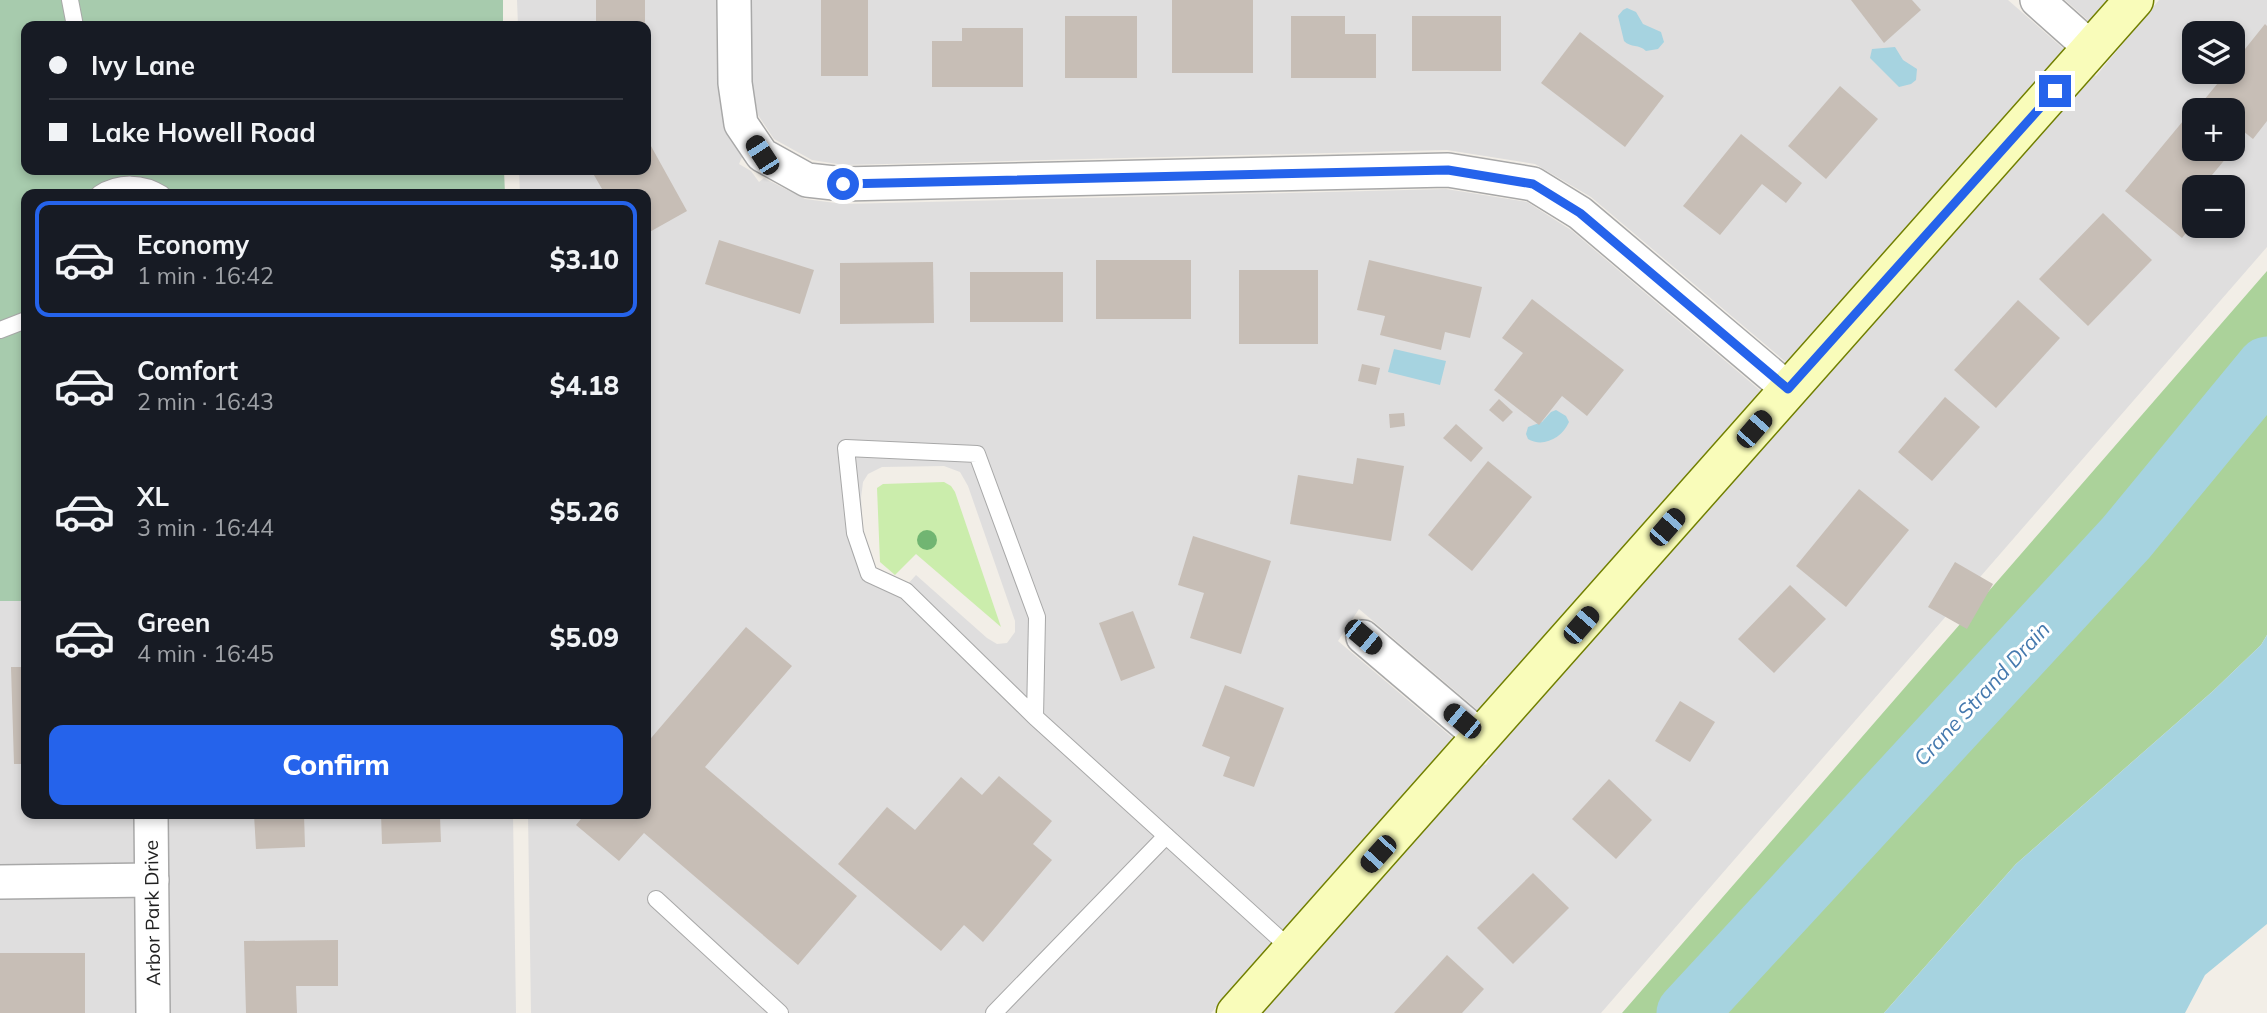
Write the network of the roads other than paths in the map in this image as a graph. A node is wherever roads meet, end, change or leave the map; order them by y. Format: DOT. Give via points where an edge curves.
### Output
graph roads {
  1 [pos="70,0"];
  2 [pos="734,0"];
  3 [pos="2037,0"];
  4 [pos="2134,0"];
  5 [pos="74,21"];
  6 [pos="2092,49"];
  7 [pos="115,175"];
  8 [pos="118,187"];
  9 [pos="113,189"];
  10 [pos="150,189"];
  11 [pos="21,322"];
  12 [pos="0,330"];
  13 [pos="1788,389"];
  14 [pos="1363,637"];
  15 [pos="1035,717"];
  16 [pos="1482,738"];
  17 [pos="151,819"];
  18 [pos="1166,836"];
  19 [pos="152,880"];
  20 [pos="0,882"];
  21 [pos="656,899"];
  22 [pos="1292,950"];
  23 [pos="153,1013"];
  24 [pos="780,1013"];
  25 [pos="994,1013"];
  26 [pos="1236,1013"];
  1 -- 5 [label="lane"];
  2 -- 13 [label="street" via="734,83 741,124 762,155 807,180 843,184 1448,170 1533,184 1580,213"];
  3 -- 6 [label="street"];
  4 -- 6 [label="street"];
  6 -- 13 [label="street"];
  7 -- 8 [label="lane"];
  8 -- 9 [label="lane"];
  8 -- 10 [label="lane"];
  11 -- 12 [label="lane"];
  13 -- 16 [label="street"];
  14 -- 16 [label="street"];
  15 -- 15 [label="lane" via="1037,617 977,454 846,448 855,533 869,574 906,592"];
  15 -- 18 [label="lane"];
  16 -- 22 [label="street"];
  17 -- 19 [label="street, Arbor Park Drive"];
  18 -- 22 [label="lane"];
  18 -- 25 [label="lane"];
  19 -- 20 [label="street"];
  19 -- 23 [label="street, Arbor Park Drive"];
  21 -- 24 [label="lane"];
  22 -- 26 [label="street"];
}
